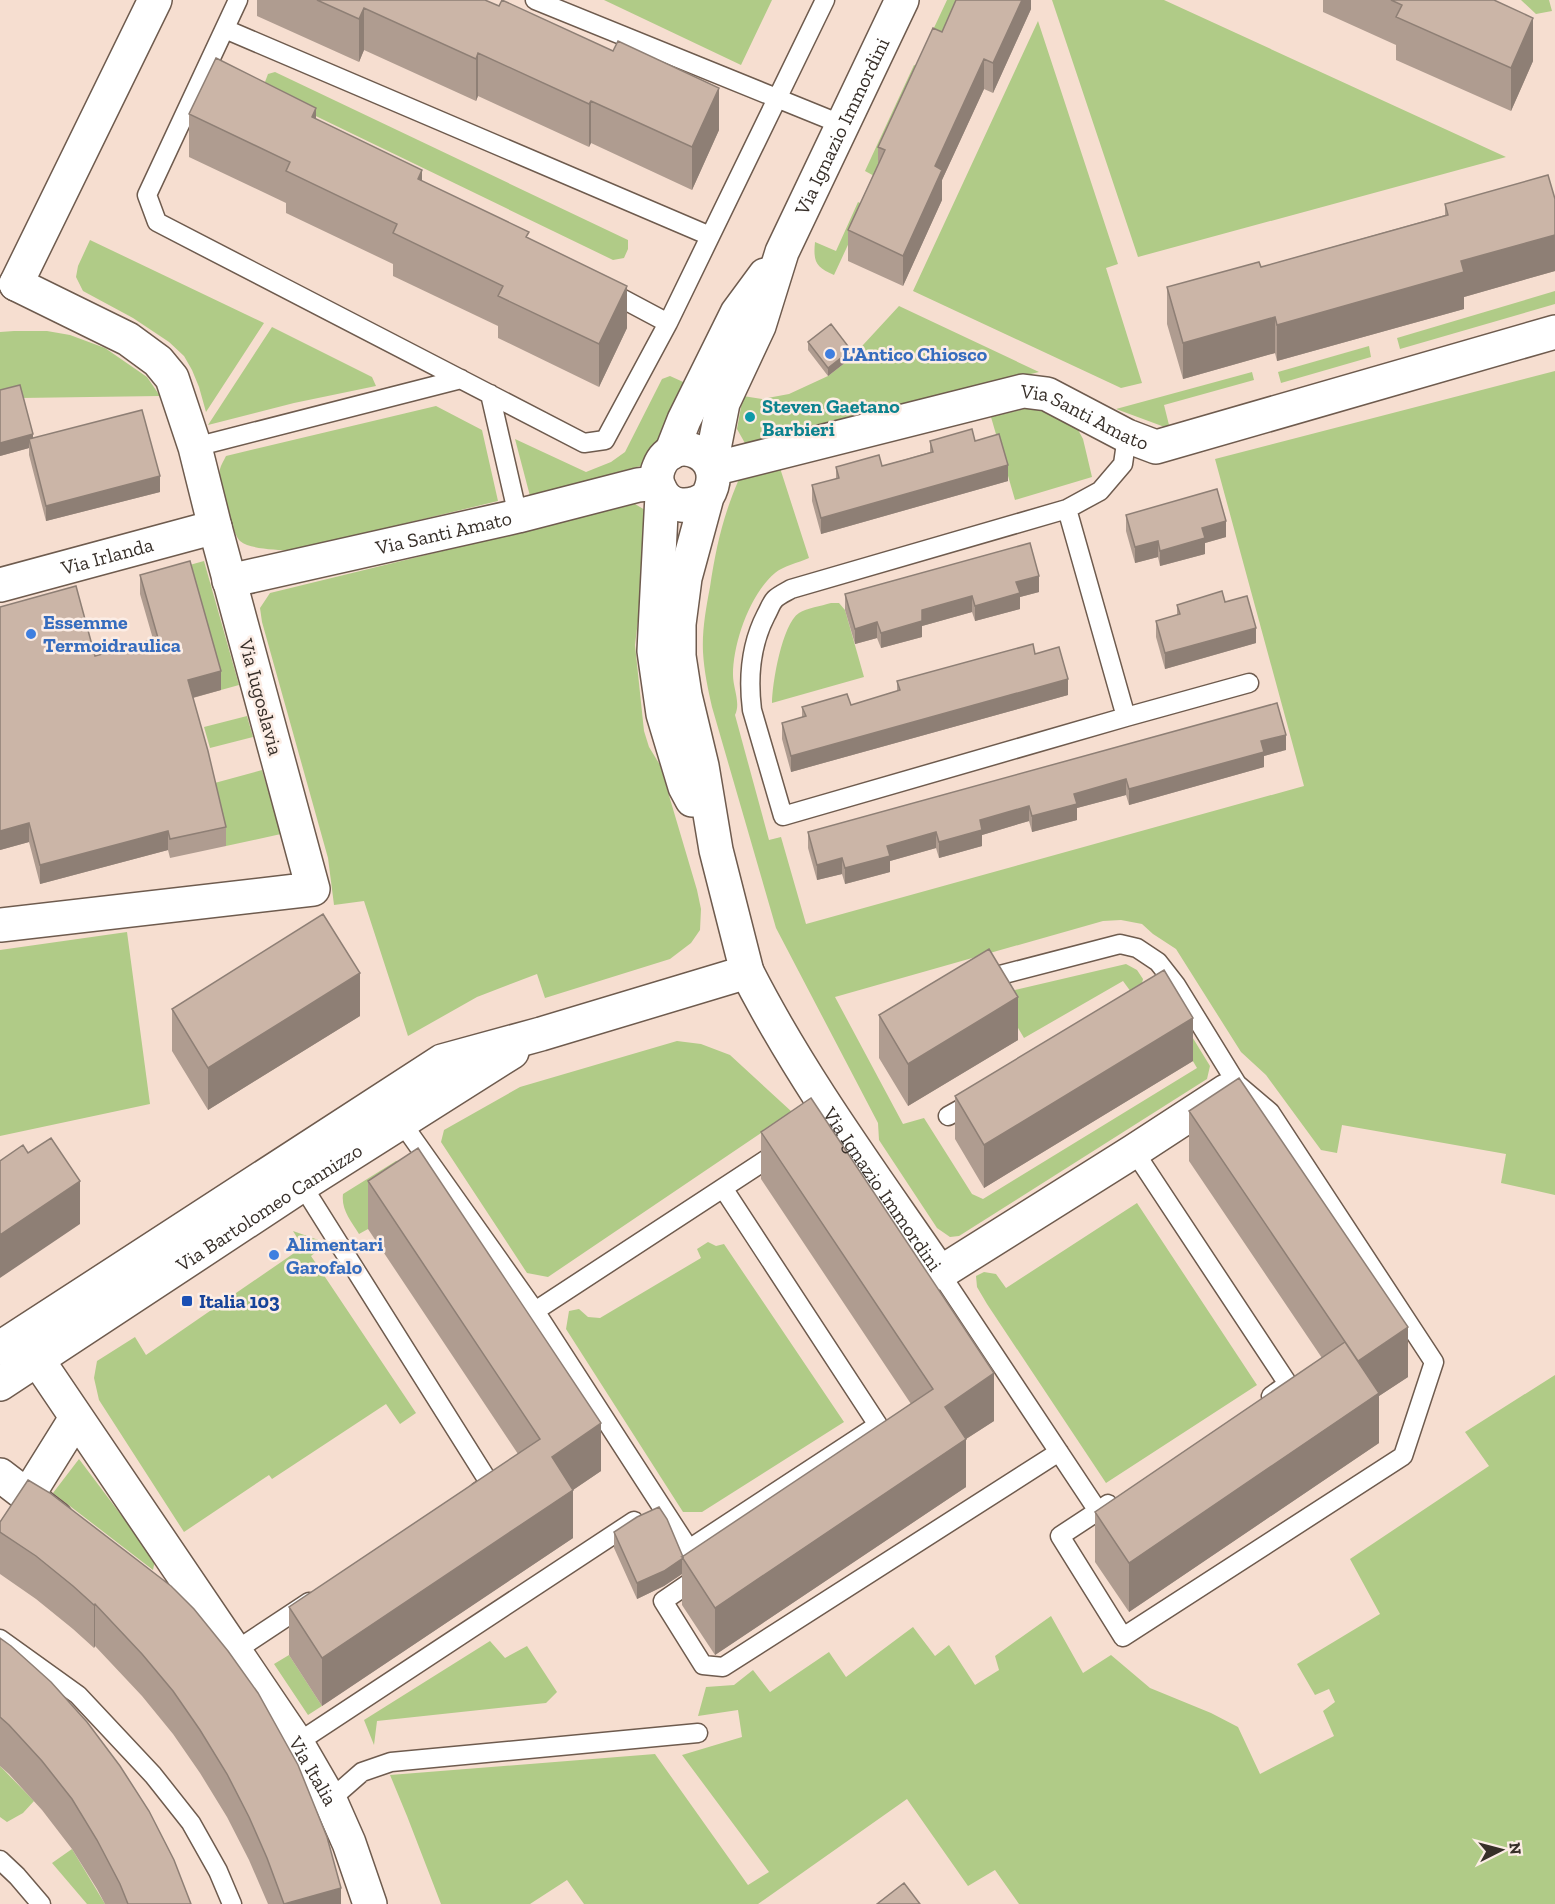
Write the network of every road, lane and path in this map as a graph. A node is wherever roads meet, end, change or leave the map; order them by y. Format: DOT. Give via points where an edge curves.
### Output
graph roads {
  1 [pos="155,0"];
  2 [pos="238,0"];
  3 [pos="535,0"];
  4 [pos="825,0"];
  5 [pos="902,0"];
  6 [pos="225,29"];
  7 [pos="777,99"];
  8 [pos="843,125"];
  9 [pos="710,236"];
  10 [pos="782,252"];
  11 [pos="594,284"];
  12 [pos="8,287"];
  13 [pos="668,323"];
  14 [pos="1555,332"];
  15 [pos="461,379"];
  16 [pos="490,394"];
  17 [pos="1127,436"];
  18 [pos="195,447"];
  19 [pos="671,453"];
  20 [pos="710,477"];
  21 [pos="660,489"];
  22 [pos="1067,509"];
  23 [pos="518,516"];
  24 [pos="215,527"];
  25 [pos="229,581"];
  26 [pos="0,585"];
  27 [pos="1249,683"];
  28 [pos="1126,717"];
  29 [pos="716,850"];
  30 [pos="0,925"];
  31 [pos="747,972"];
  32 [pos="968,986"];
  33 [pos="541,1034"];
  34 [pos="1237,1084"];
  35 [pos="989,1092"];
  36 [pos="948,1116"];
  37 [pos="402,1123"];
  38 [pos="792,1142"];
  39 [pos="1134,1151"];
  40 [pos="302,1185"];
  41 [pos="723,1188"];
  42 [pos="940,1273"];
  43 [pos="535,1311"];
  44 [pos="0,1348"];
  45 [pos="37,1359"];
  46 [pos="0,1384"];
  47 [pos="1260,1403"];
  48 [pos="76,1418"];
  49 [pos="1059,1452"];
  50 [pos="0,1475"];
  51 [pos="1126,1492"];
  52 [pos="23,1502"];
  53 [pos="460,1503"];
  54 [pos="660,1504"];
  55 [pos="1098,1511"];
  56 [pos="81,1538"];
  57 [pos="689,1549"];
  58 [pos="323,1593"];
  59 [pos="167,1605"];
  60 [pos="0,1639"];
  61 [pos="235,1651"];
  62 [pos="698,1733"];
  63 [pos="297,1743"];
  64 [pos="330,1800"];
  65 [pos="0,1860"];
  66 [pos="41,1904"];
  67 [pos="232,1904"];
  68 [pos="370,1904"];
  1 -- 12 [label="street"];
  2 -- 6 [label="lane"];
  3 -- 7 [label="lane"];
  4 -- 7 [label="lane"];
  5 -- 8 [label="street, Via Ignazio Immordini"];
  6 -- 9 [label="lane"];
  6 -- 15 [label="lane" via="207,80 147,195 157,222"];
  7 -- 8 [label="lane"];
  7 -- 9 [label="lane"];
  8 -- 10 [label="street, Via Ignazio Immordini"];
  9 -- 13 [label="lane"];
  10 -- 19 [label="street" via="737,313"];
  10 -- 20 [label="street" via="759,326 723,403"];
  11 -- 13 [label="lane"];
  12 -- 18 [label="street, Via Iugoslavia" via="128,339 158,361 172,378"];
  13 -- 16 [label="lane" via="605,440 584,443"];
  14 -- 17 [label="street, Via Santi Amato" via="1156,447"];
  15 -- 16 [label="lane"];
  15 -- 18 [label="lane"];
  16 -- 23 [label="lane"];
  17 -- 20 [label="street, Via Santi Amato" via="1047,394 1023,391"];
  17 -- 22 [label="lane" via="1123,465 1100,491"];
  18 -- 24 [label="street, Via Iugoslavia"];
  19 -- 20 [label="street" via="688,449 705,456"];
  19 -- 21 [label="street" via="658,469"];
  20 -- 21 [label="street" via="699,503 689,506 670,502"];
  20 -- 29 [label="street" via="685,579 679,656"];
  21 -- 23 [label="street, Via Santi Amato" via="638,485"];
  21 -- 29 [label="street" via="654,651 663,714 685,787"];
  22 -- 28 [label="lane"];
  22 -- 28 [label="lane" via="782,594 774,600 755,644 750,673 752,710 783,816"];
  23 -- 25 [label="street, Via Santi Amato"];
  24 -- 25 [label="street, Via Iugoslavia"];
  24 -- 26 [label="street, Via Irlanda"];
  25 -- 30 [label="street, Via Iugoslavia" via="313,889"];
  27 -- 28 [label="lane"];
  29 -- 31 [label="street, Via Ignazio Immordini"];
  31 -- 33 [label="street, Via Bartolomeo Cannizzo"];
  31 -- 42 [label="street, Via Ignazio Immordini" via="827,1119"];
  32 -- 34 [label="lane" via="1120,944 1137,948 1158,962 1171,988"];
  33 -- 37 [label="street, Via Bartolomeo Cannizzo"];
  33 -- 44 [label="street, Via Bartolomeo Cannizzo" via="442,1060"];
  34 -- 39 [label="street, Via Ignazio Immordini"];
  34 -- 55 [label="lane" via="1269,1112 1434,1362 1403,1456 1123,1637 1060,1536"];
  35 -- 36 [label="lane"];
  37 -- 40 [label="street, Via Bartolomeo Cannizzo"];
  37 -- 43 [label="lane"];
  38 -- 41 [label="lane"];
  39 -- 42 [label="street, Via Ignazio Immordini"];
  39 -- 47 [label="lane" via="1288,1384"];
  40 -- 45 [label="street, Via Bartolomeo Cannizzo"];
  40 -- 53 [label="lane" via="490,1484"];
  41 -- 43 [label="lane"];
  41 -- 57 [label="lane" via="878,1425"];
  42 -- 49 [label="lane"];
  43 -- 54 [label="lane"];
  45 -- 46 [label="street, Via Bartolomeo Cannizzo"];
  45 -- 48 [label="street, Via Italia"];
  48 -- 52 [label="street"];
  48 -- 61 [label="street, Via Italia"];
  49 -- 55 [label="lane"];
  49 -- 57 [label="lane" via="723,1667 703,1665 663,1601 701,1575"];
  50 -- 52 [label="street"];
  51 -- 55 [label="lane"];
  52 -- 56 [label="street"];
  54 -- 57 [label="lane"];
  54 -- 63 [label="lane"];
  58 -- 61 [label="lane"];
  59 -- 61 [label="street"];
  60 -- 67 [label="lane" via="78,1695 153,1775 191,1823"];
  61 -- 63 [label="street, Via Italia"];
  62 -- 64 [label="lane" via="391,1762 362,1772"];
  63 -- 64 [label="street, Via Italia"];
  64 -- 68 [label="street, Via Italia"];
  65 -- 66 [label="lane"];
}
